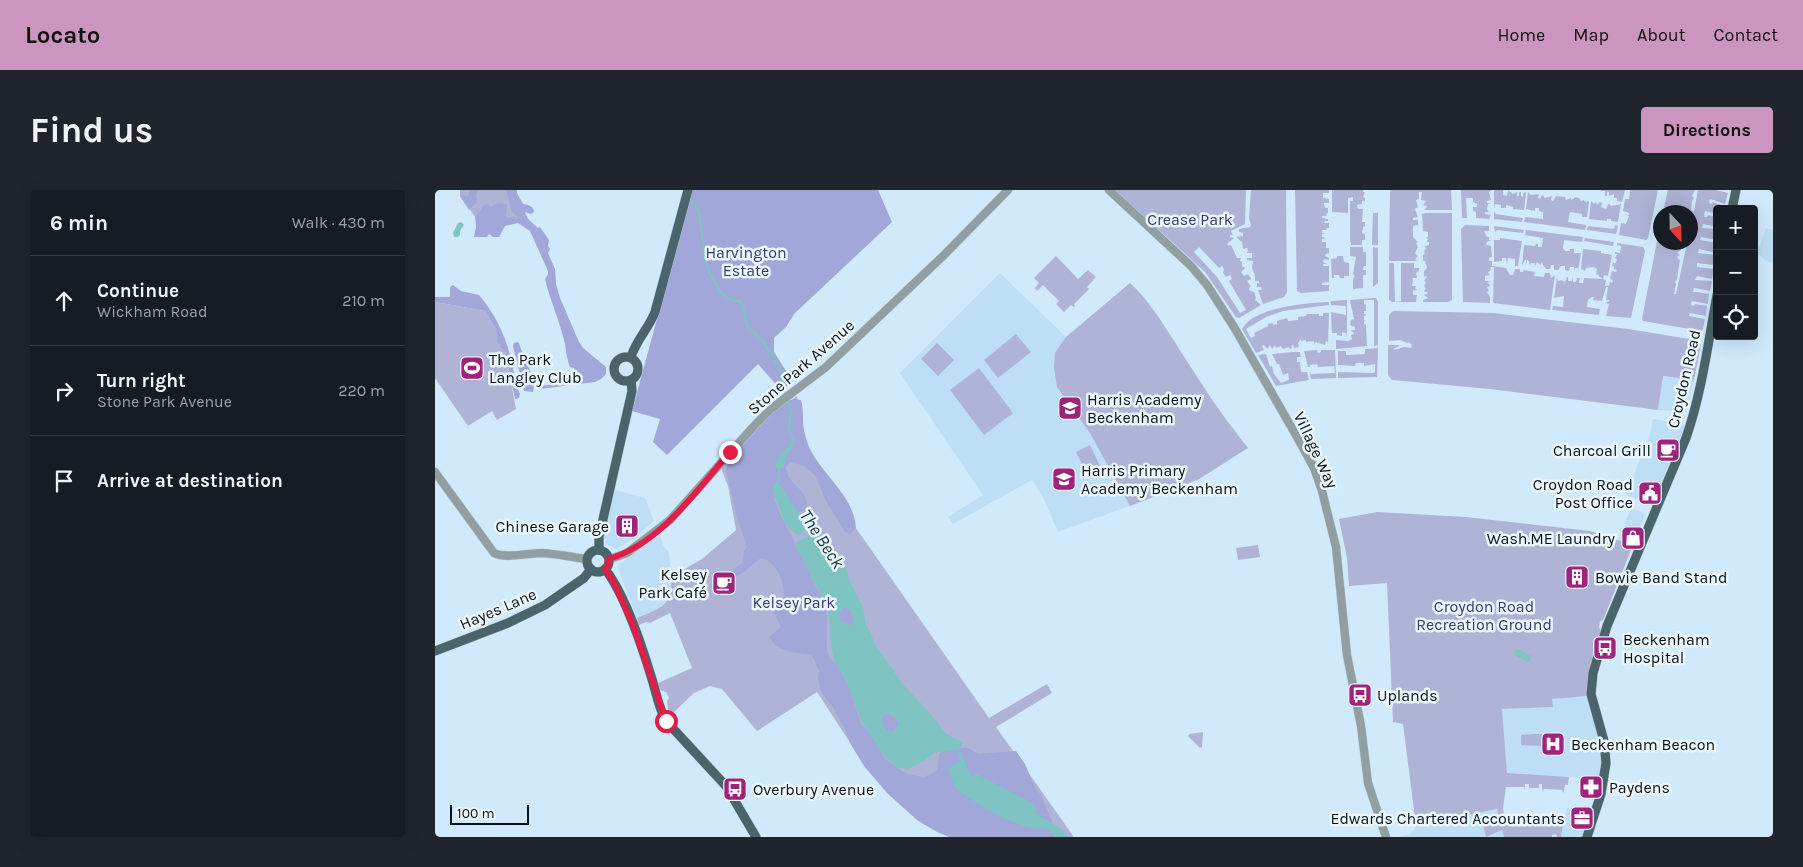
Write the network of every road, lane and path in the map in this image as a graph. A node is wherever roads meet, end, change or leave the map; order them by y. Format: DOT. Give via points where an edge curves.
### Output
graph roads {
  1 [pos="1008,190"];
  2 [pos="1109,190"];
  3 [pos="1736,190"];
  4 [pos="687,193"];
  5 [pos="1733,205"];
  6 [pos="1713,317"];
  7 [pos="631,357"];
  8 [pos="631,380"];
  9 [pos="435,472"];
  10 [pos="599,550"];
  11 [pos="586,559"];
  12 [pos="609,559"];
  13 [pos="591,569"];
  14 [pos="605,569"];
  15 [pos="435,651"];
  16 [pos="756,837"];
  17 [pos="1386,837"];
  18 [pos="1587,837"];
  1 -- 12 [label="street, Stone Park Avenue" via="826,367 779,402 754,426 670,520 627,552"];
  2 -- 17 [label="street, Village Way" via="1191,266 1207,286 1234,327 1313,468 1336,547 1347,650 1368,783"];
  3 -- 5 [label="main road"];
  4 -- 7 [label="main road" via="655,312"];
  6 -- 18 [label="main road, Croydon Road" via="1691,425 1607,626 1593,673 1592,702 1604,741 1606,764 1601,794"];
  7 -- 8 [label="main road" via="639,369"];
  7 -- 8 [label="main road" via="618,359 614,370 619,379"];
  8 -- 10 [label="main road" via="632,391"];
  9 -- 11 [label="street" via="494,553 504,556 550,554"];
  10 -- 11 [label="main road"];
  10 -- 12 [label="main road"];
  11 -- 13 [label="main road"];
  12 -- 14 [label="main road"];
  13 -- 14 [label="main road"];
  13 -- 15 [label="main road, Hayes Lane" via="584,578 545,605"];
  14 -- 16 [label="main road" via="633,625 666,721 726,786"];
}
